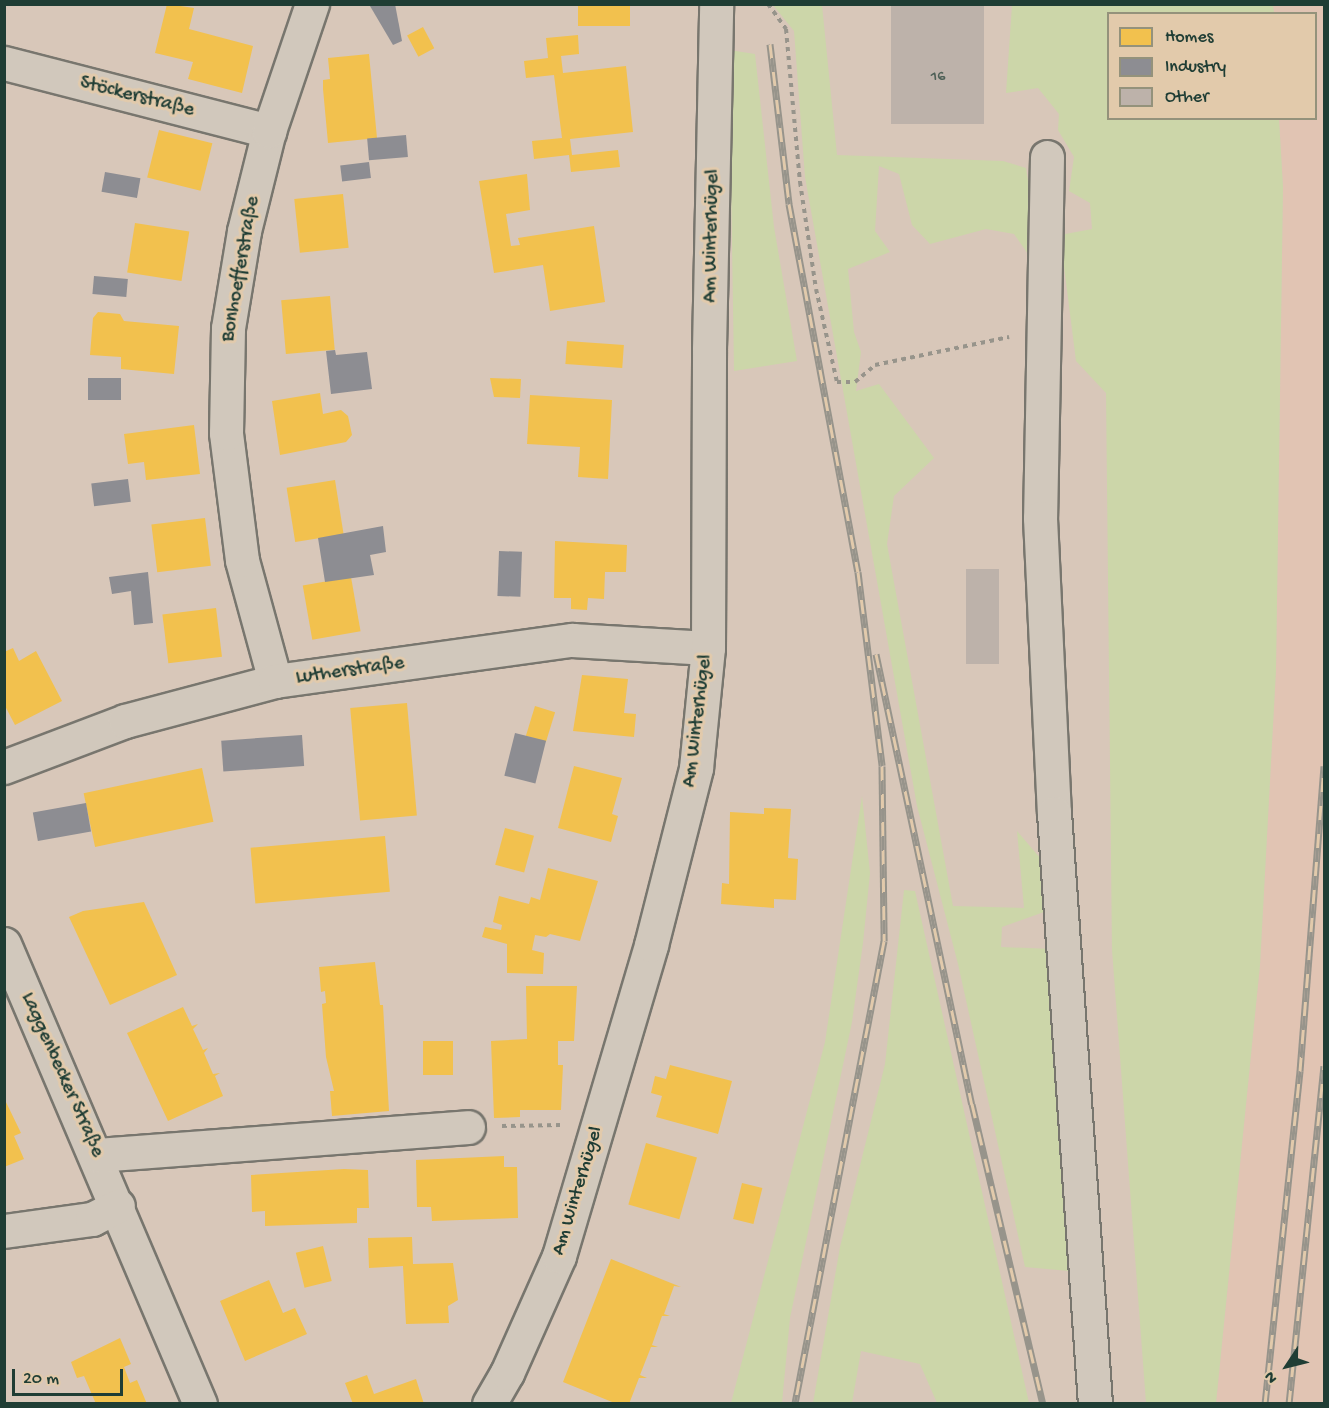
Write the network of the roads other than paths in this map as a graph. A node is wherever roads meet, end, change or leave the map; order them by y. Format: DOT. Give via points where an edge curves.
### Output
graph roads {
  1 [pos="312,4"];
  2 [pos="716,4"];
  3 [pos="4,63"];
  4 [pos="269,131"];
  5 [pos="1047,157"];
  6 [pos="708,648"];
  7 [pos="275,681"];
  8 [pos="4,767"];
  9 [pos="4,944"];
  10 [pos="468,1127"];
  11 [pos="97,1155"];
  12 [pos="118,1206"];
  13 [pos="4,1231"];
  14 [pos="200,1404"];
  15 [pos="489,1404"];
  16 [pos="1095,1404"];
  1 -- 4 [label="street, Bonhoefferstraße"];
  2 -- 6 [label="street, Am Winterhügel"];
  3 -- 4 [label="street, Stöckerstraße"];
  4 -- 7 [label="street, Bonhoefferstraße" via="244,231 228,328 226,434 242,560"];
  5 -- 16 [label="street" via="1040,518 1054,813"];
  6 -- 7 [label="street, Lutherstraße" via="572,640"];
  6 -- 15 [label="street, Am Winterhügel" via="696,768 651,945 559,1256 507,1373"];
  7 -- 8 [label="street, Lutherstraße" via="125,721"];
  9 -- 11 [label="street, Laggenbecker Straße"];
  10 -- 11 [label="street"];
  11 -- 12 [label="street, Laggenbecker Straße"];
  12 -- 13 [label="street" via="92,1219"];
  12 -- 14 [label="street, Laggenbecker Straße"];
}
